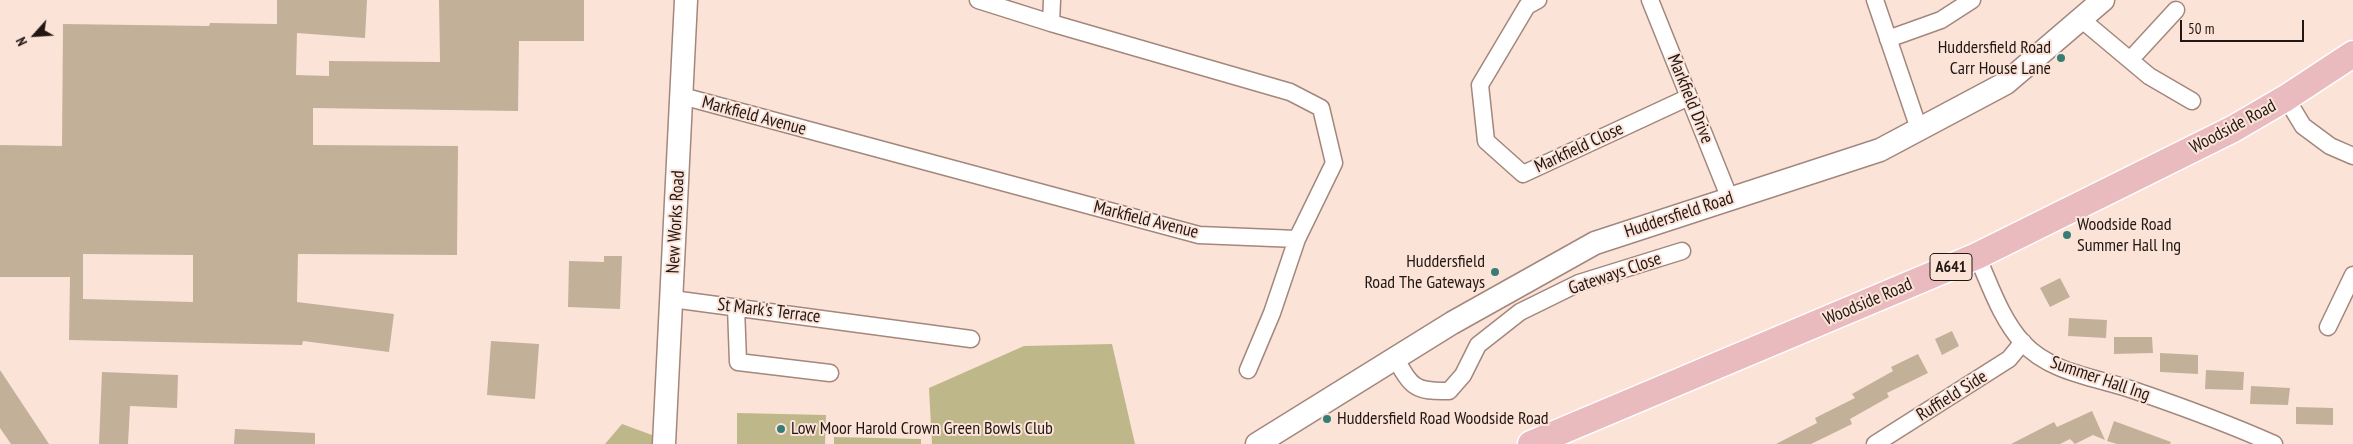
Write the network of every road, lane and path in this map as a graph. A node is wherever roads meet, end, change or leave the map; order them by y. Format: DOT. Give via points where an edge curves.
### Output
graph roads {
  1 [pos="686,0"];
  2 [pos="978,0"];
  3 [pos="1052,0"];
  4 [pos="1538,0"];
  5 [pos="1650,0"];
  6 [pos="1874,0"];
  7 [pos="1972,0"];
  8 [pos="2103,0"];
  9 [pos="2176,10"];
  10 [pos="2081,19"];
  11 [pos="1051,23"];
  12 [pos="1888,39"];
  13 [pos="2353,54"];
  14 [pos="2130,60"];
  15 [pos="682,96"];
  16 [pos="1689,97"];
  17 [pos="2286,98"];
  18 [pos="2192,101"];
  19 [pos="1919,129"];
  20 [pos="2353,156"];
  21 [pos="1730,199"];
  22 [pos="1297,239"];
  23 [pos="1682,251"];
  24 [pos="1977,256"];
  25 [pos="2353,274"];
  26 [pos="672,299"];
  27 [pos="736,307"];
  28 [pos="2328,327"];
  29 [pos="971,339"];
  30 [pos="2022,342"];
  31 [pos="1395,358"];
  32 [pos="1248,370"];
  33 [pos="830,373"];
  34 [pos="664,444"];
  35 [pos="1257,444"];
  36 [pos="1531,444"];
  37 [pos="1875,444"];
  38 [pos="2274,444"];
  1 -- 15 [label="main road, New Works Road"];
  2 -- 11 [label="street"];
  3 -- 11 [label="street"];
  4 -- 16 [label="street, Markfield Close" via="1527,6 1480,85 1486,141 1523,174"];
  5 -- 16 [label="street, Markfield Drive"];
  6 -- 12 [label="street"];
  7 -- 12 [label="street" via="1941,20"];
  8 -- 10 [label="main road, Huddersfield Road"];
  9 -- 14 [label="street"];
  10 -- 14 [label="street"];
  10 -- 19 [label="main road, Huddersfield Road" via="2006,83"];
  11 -- 22 [label="street" via="1290,92 1321,108 1334,163"];
  12 -- 19 [label="street"];
  13 -- 17 [label="main road, Woodside Road / A641"];
  14 -- 18 [label="street" via="2149,76"];
  15 -- 22 [label="street, Markfield Avenue" via="1199,236"];
  15 -- 26 [label="main road, New Works Road"];
  16 -- 21 [label="street, Markfield Drive"];
  17 -- 20 [label="street" via="2303,126 2330,146"];
  17 -- 24 [label="main road, Woodside Road / A641" via="2233,129"];
  19 -- 21 [label="main road, Huddersfield Road" via="1880,150"];
  21 -- 31 [label="main road, Huddersfield Road" via="1595,243"];
  22 -- 32 [label="street" via="1272,313"];
  23 -- 31 [label="street, Gateways Close" via="1579,283 1520,312 1478,345 1463,375 1449,391 1426,392 1410,383"];
  24 -- 30 [label="street, Summer Hall Ing" via="2001,311"];
  24 -- 36 [label="main road, Woodside Road / A641"];
  25 -- 28 [label="street"];
  26 -- 27 [label="street, St Mark's Terrace"];
  26 -- 34 [label="main road, New Works Road"];
  27 -- 29 [label="street, St Mark's Terrace"];
  27 -- 33 [label="street" via="738,362"];
  30 -- 37 [label="street, Ruffield Side" via="2009,359"];
  30 -- 38 [label="street, Summer Hall Ing" via="2050,364 2133,390"];
  31 -- 35 [label="main road, Huddersfield Road"];
}
